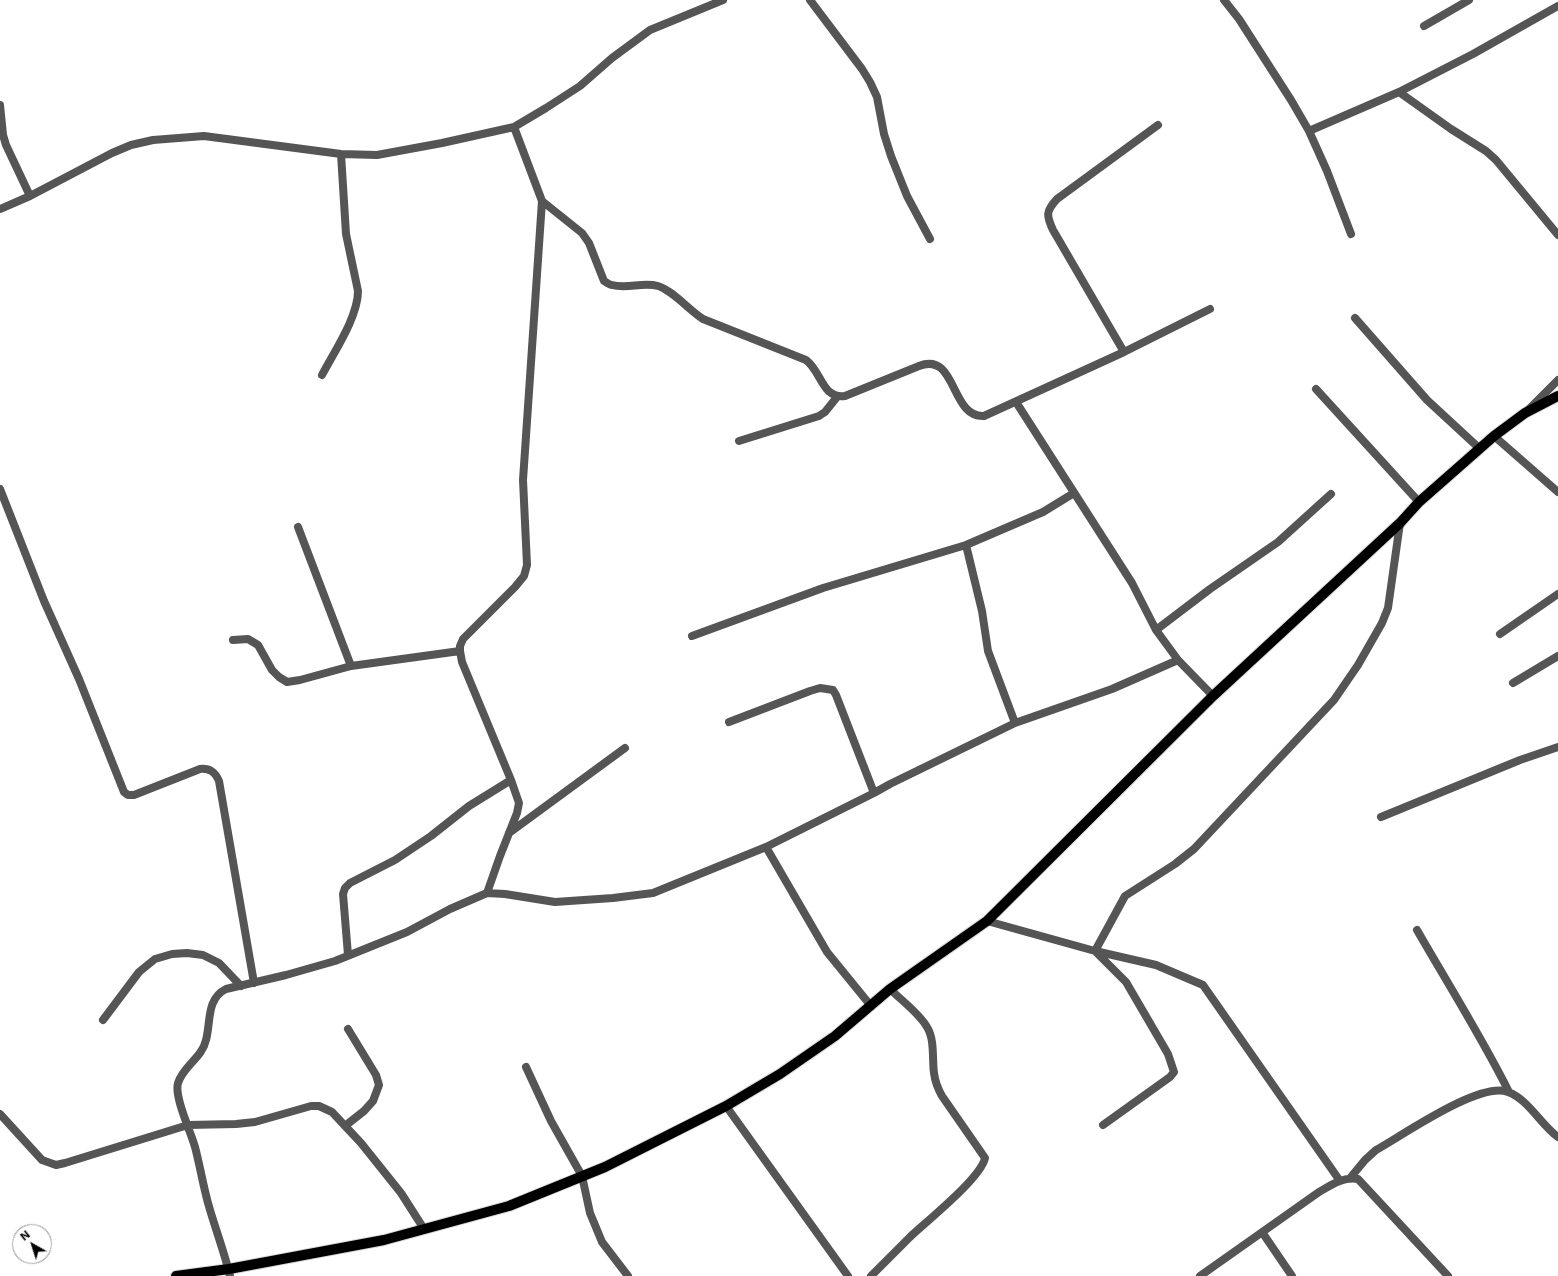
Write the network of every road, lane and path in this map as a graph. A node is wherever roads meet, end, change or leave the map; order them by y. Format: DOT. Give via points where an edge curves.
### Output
graph roads {
  1 [pos="723,0"];
  2 [pos="810,0"];
  3 [pos="1224,0"];
  4 [pos="1469,0"];
  5 [pos="1558,6"];
  6 [pos="1424,26"];
  7 [pos="1399,92"];
  8 [pos="0,105"];
  9 [pos="1158,126"];
  10 [pos="514,127"];
  11 [pos="1309,131"];
  12 [pos="341,154"];
  13 [pos="30,196"];
  14 [pos="542,200"];
  15 [pos="0,209"];
  16 [pos="1352,234"];
  17 [pos="1558,236"];
  18 [pos="930,239"];
  19 [pos="1210,309"];
  20 [pos="1355,318"];
  21 [pos="1124,352"];
  22 [pos="322,375"];
  23 [pos="1558,380"];
  24 [pos="1316,389"];
  25 [pos="1558,396"];
  26 [pos="837,397"];
  27 [pos="1016,402"];
  28 [pos="1525,413"];
  29 [pos="1494,436"];
  30 [pos="739,441"];
  31 [pos="1479,448"];
  32 [pos="0,489"];
  33 [pos="1558,492"];
  34 [pos="1074,493"];
  35 [pos="1331,494"];
  36 [pos="1419,502"];
  37 [pos="1400,523"];
  38 [pos="298,527"];
  39 [pos="966,545"];
  40 [pos="1558,594"];
  41 [pos="1156,630"];
  42 [pos="1500,634"];
  43 [pos="692,636"];
  44 [pos="233,640"];
  45 [pos="460,651"];
  46 [pos="1558,656"];
  47 [pos="1178,660"];
  48 [pos="351,666"];
  49 [pos="1513,683"];
  50 [pos="1213,696"];
  51 [pos="729,722"];
  52 [pos="1015,723"];
  53 [pos="1558,747"];
  54 [pos="625,748"];
  55 [pos="512,780"];
  56 [pos="874,793"];
  57 [pos="1381,817"];
  58 [pos="509,834"];
  59 [pos="766,847"];
  60 [pos="487,893"];
  61 [pos="987,921"];
  62 [pos="1417,930"];
  63 [pos="1095,951"];
  64 [pos="348,955"];
  65 [pos="254,983"];
  66 [pos="241,986"];
  67 [pos="890,990"];
  68 [pos="871,1006"];
  69 [pos="103,1020"];
  70 [pos="348,1029"];
  71 [pos="526,1067"];
  72 [pos="1509,1092"];
  73 [pos="726,1106"];
  74 [pos="0,1114"];
  75 [pos="188,1125"];
  76 [pos="1103,1125"];
  77 [pos="345,1126"];
  78 [pos="1558,1137"];
  79 [pos="582,1176"];
  80 [pos="1351,1177"];
  81 [pos="1340,1181"];
  82 [pos="424,1229"];
  83 [pos="1262,1232"];
  84 [pos="229,1273"];
  85 [pos="176,1276"];
  86 [pos="628,1276"];
  87 [pos="848,1276"];
  88 [pos="870,1276"];
  89 [pos="1200,1276"];
  90 [pos="1292,1276"];
  91 [pos="1448,1276"];
  1 -- 10 [label="street" via="650,30 580,86"];
  2 -- 18 [label="street" via="870,82 877,97 884,134 907,196"];
  3 -- 11 [label="street" via="1239,19"];
  4 -- 6 [label="street"];
  5 -- 7 [label="street"];
  7 -- 11 [label="street"];
  7 -- 17 [label="street" via="1491,156"];
  8 -- 13 [label="street" via="2,134"];
  9 -- 21 [label="street" via="1057,199 1049,208 1048,214 1053,230"];
  10 -- 12 [label="street" via="376,154"];
  10 -- 14 [label="street"];
  11 -- 16 [label="street"];
  12 -- 13 [label="street" via="204,136 153,140 131,145"];
  12 -- 22 [label="street" via="346,234 358,300 354,314"];
  13 -- 15 [label="street"];
  14 -- 26 [label="street" via="582,232 604,281 612,285 660,286 703,319 806,360 812,364 831,394"];
  14 -- 45 [label="street" via="523,480 527,565 524,576 515,587 463,639"];
  19 -- 21 [label="street"];
  20 -- 31 [label="street" via="1427,400"];
  21 -- 27 [label="street"];
  23 -- 28 [label="street"];
  24 -- 36 [label="street"];
  25 -- 28 [label="main road"];
  26 -- 27 [label="street" via="930,363 945,371 965,408 976,417"];
  26 -- 30 [label="street" via="825,412 811,420"];
  27 -- 34 [label="street"];
  28 -- 29 [label="main road"];
  29 -- 31 [label="main road"];
  29 -- 33 [label="street"];
  31 -- 36 [label="main road"];
  32 -- 65 [label="street" via="124,792 134,795 200,769 211,770 217,776"];
  34 -- 39 [label="street" via="1043,512"];
  34 -- 41 [label="street" via="1132,583"];
  35 -- 41 [label="street" via="1278,542"];
  36 -- 37 [label="main road"];
  37 -- 50 [label="main road"];
  37 -- 63 [label="street" via="1388,608 1358,665 1334,700 1194,849 1125,896"];
  38 -- 48 [label="street"];
  39 -- 43 [label="street" via="823,588"];
  39 -- 52 [label="street" via="982,611 988,650"];
  40 -- 42 [label="street"];
  41 -- 47 [label="street"];
  44 -- 48 [label="street" via="248,639 258,645 272,670 287,682"];
  45 -- 48 [label="street"];
  45 -- 55 [label="street" via="481,710"];
  46 -- 49 [label="street"];
  47 -- 50 [label="street"];
  47 -- 52 [label="street" via="1112,688"];
  50 -- 61 [label="main road"];
  51 -- 56 [label="street" via="810,691 820,688 833,690"];
  52 -- 56 [label="street"];
  53 -- 57 [label="street"];
  54 -- 58 [label="street"];
  55 -- 58 [label="street" via="519,803"];
  55 -- 64 [label="street" via="469,806 395,860 345,888 343,894"];
  56 -- 59 [label="street"];
  58 -- 60 [label="street"];
  59 -- 60 [label="street" via="653,893 554,902"];
  59 -- 68 [label="street" via="827,952"];
  60 -- 64 [label="street" via="407,932"];
  61 -- 63 [label="street"];
  61 -- 67 [label="main road"];
  62 -- 72 [label="street" via="1486,1046"];
  63 -- 76 [label="street" via="1126,982 1168,1054 1174,1072"];
  63 -- 81 [label="street" via="1156,965 1203,985"];
  64 -- 65 [label="street" via="312,968"];
  65 -- 66 [label="street"];
  66 -- 69 [label="street" via="219,963 203,955 172,954 155,960 139,972"];
  66 -- 75 [label="street" via="226,989 215,998 204,1050 178,1083 177,1093"];
  67 -- 68 [label="main road"];
  67 -- 88 [label="street" via="927,1027 937,1087 985,1158 984,1164 971,1181"];
  68 -- 73 [label="main road" via="835,1036 780,1074"];
  70 -- 77 [label="street" via="376,1075 379,1085 373,1101"];
  71 -- 79 [label="street" via="550,1120"];
  72 -- 78 [label="street" via="1520,1099"];
  72 -- 80 [label="street" via="1491,1091 1460,1101 1376,1150"];
  73 -- 79 [label="main road"];
  73 -- 87 [label="street"];
  74 -- 75 [label="street" via="42,1160 56,1165"];
  75 -- 77 [label="street" via="255,1122 319,1106 332,1112"];
  75 -- 84 [label="street"];
  77 -- 82 [label="street" via="401,1193"];
  79 -- 82 [label="main road" via="508,1206"];
  79 -- 86 [label="street" via="590,1213 602,1242"];
  80 -- 81 [label="street"];
  80 -- 91 [label="street" via="1358,1179"];
  81 -- 83 [label="street" via="1319,1192"];
  82 -- 84 [label="main road"];
  83 -- 89 [label="street"];
  83 -- 90 [label="street"];
  84 -- 85 [label="main road"];
}
